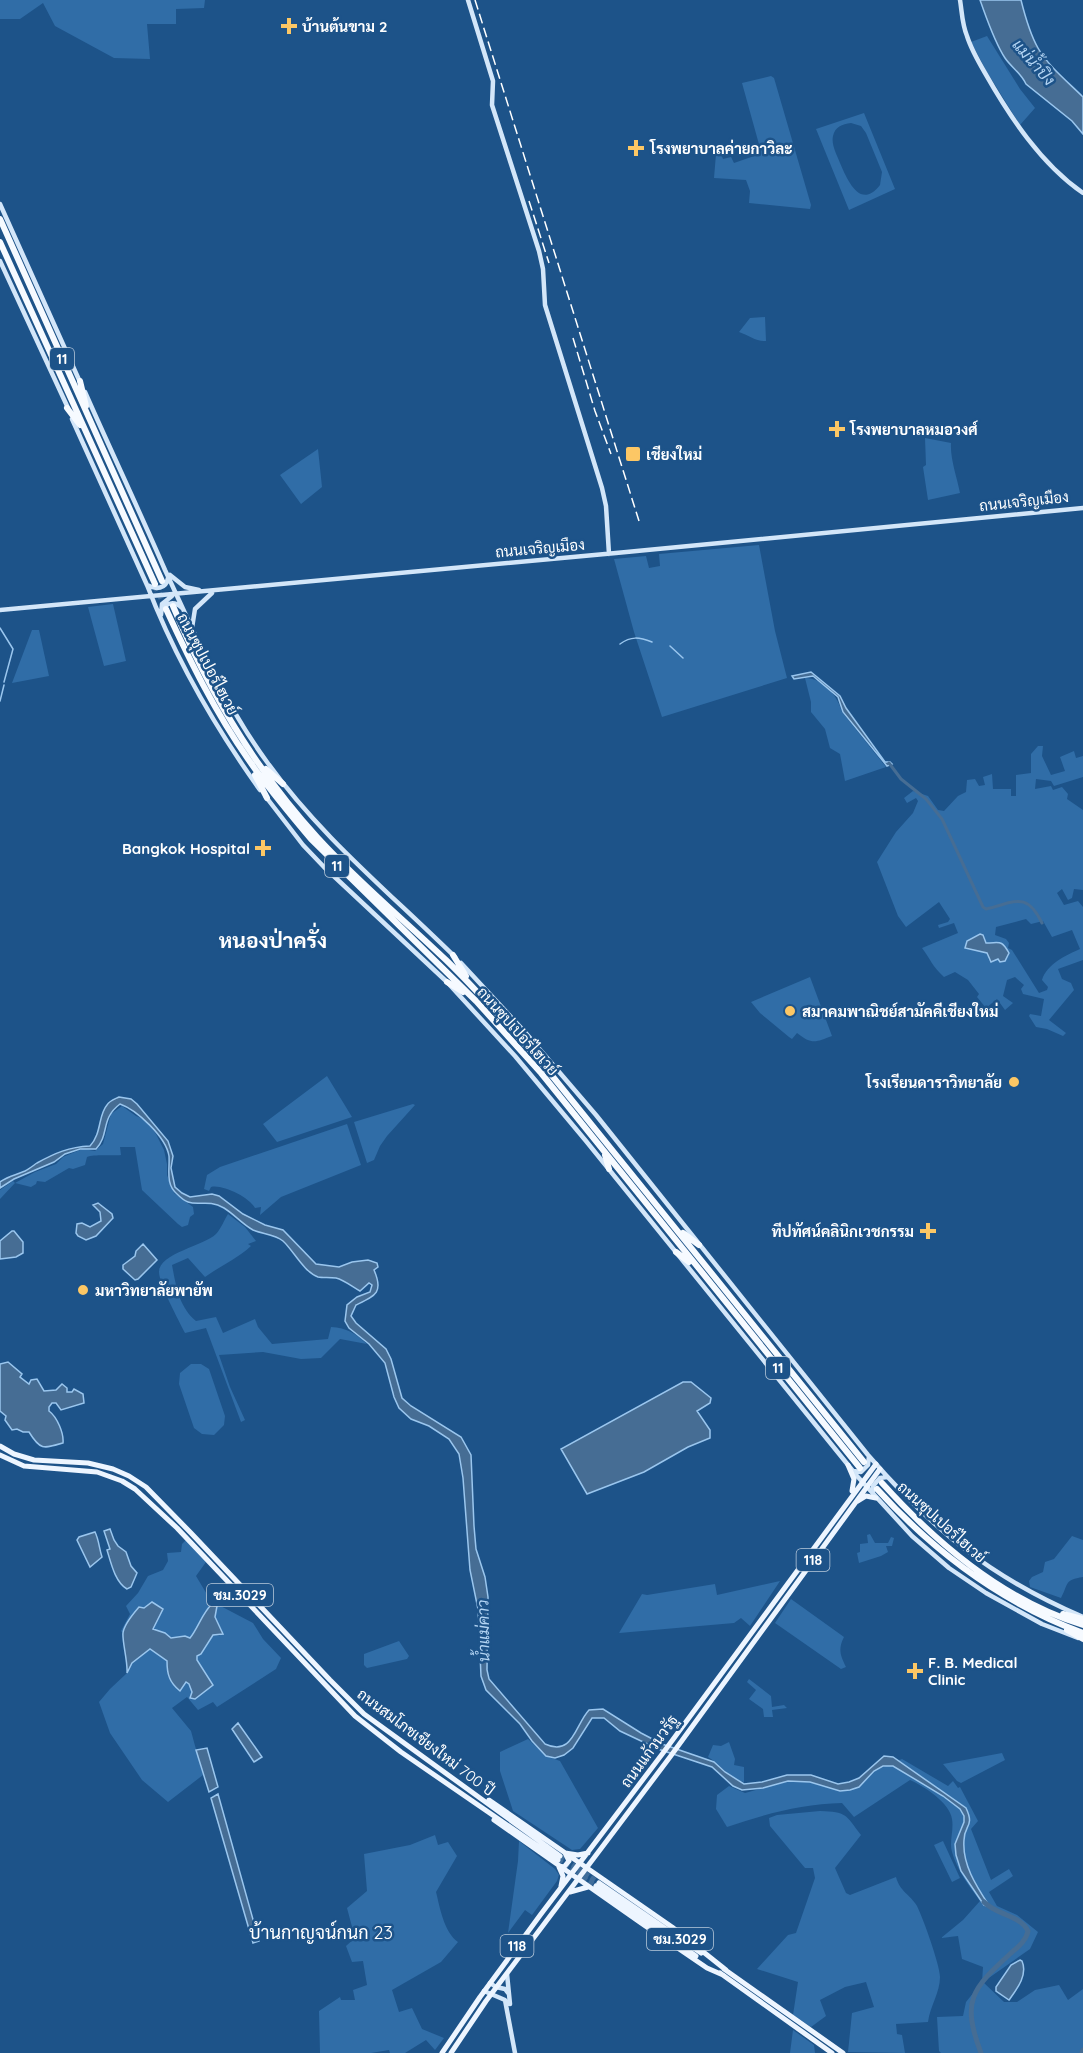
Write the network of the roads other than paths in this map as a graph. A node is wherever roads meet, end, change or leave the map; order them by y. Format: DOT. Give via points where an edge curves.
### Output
graph roads {
  1 [pos="468,0"];
  2 [pos="960,0"];
  3 [pos="1083,193"];
  4 [pos="0,204"];
  5 [pos="0,219"];
  6 [pos="0,242"];
  7 [pos="0,261"];
  8 [pos="80,381"];
  9 [pos="68,408"];
  10 [pos="91,423"];
  11 [pos="89,438"];
  12 [pos="1083,508"];
  13 [pos="609,547"];
  14 [pos="616,553"];
  15 [pos="609,554"];
  16 [pos="601,555"];
  17 [pos="164,578"];
  18 [pos="147,585"];
  19 [pos="214,591"];
  20 [pos="177,594"];
  21 [pos="143,597"];
  22 [pos="152,597"];
  23 [pos="167,609"];
  24 [pos="0,610"];
  25 [pos="184,610"];
  26 [pos="162,621"];
  27 [pos="192,629"];
  28 [pos="251,759"];
  29 [pos="283,784"];
  30 [pos="267,798"];
  31 [pos="453,955"];
  32 [pos="447,982"];
  33 [pos="475,988"];
  34 [pos="476,1000"];
  35 [pos="604,1151"];
  36 [pos="609,1169"];
  37 [pos="677,1230"];
  38 [pos="699,1245"];
  39 [pos="676,1252"];
  40 [pos="696,1268"];
  41 [pos="0,1446"];
  42 [pos="0,1455"];
  43 [pos="866,1459"];
  44 [pos="848,1465"];
  45 [pos="878,1466"];
  46 [pos="856,1470"];
  47 [pos="887,1477"];
  48 [pos="862,1481"];
  49 [pos="866,1487"];
  50 [pos="877,1491"];
  51 [pos="848,1500"];
  52 [pos="854,1504"];
  53 [pos="1047,1611"];
  54 [pos="1083,1618"];
  55 [pos="1048,1620"];
  56 [pos="1083,1625"];
  57 [pos="1083,1633"];
  58 [pos="746,1638"];
  59 [pos="1083,1640"];
  60 [pos="753,1642"];
  61 [pos="588,1853"];
  62 [pos="560,1858"];
  63 [pos="594,1858"];
  64 [pos="579,1864"];
  65 [pos="586,1869"];
  66 [pos="571,1875"];
  67 [pos="578,1880"];
  68 [pos="597,1882"];
  69 [pos="588,1887"];
  70 [pos="561,1888"];
  71 [pos="567,1893"];
  72 [pos="724,1973"];
  73 [pos="507,1974"];
  74 [pos="490,1983"];
  75 [pos="496,1987"];
  76 [pos="484,1991"];
  77 [pos="508,1993"];
  78 [pos="493,1996"];
  79 [pos="513,2040"];
  80 [pos="442,2053"];
  81 [pos="451,2053"];
  82 [pos="515,2053"];
  83 [pos="832,2053"];
  84 [pos="843,2053"];
  1 -- 13 [label="main road" via="493,81 492,105 539,251 545,305 602,488"];
  2 -- 3 [label="main road" via="969,42 1010,114 1037,150"];
  4 -- 8 [label="main road"];
  5 -- 10 [label="highway, 11"];
  6 -- 11 [label="highway, 11"];
  7 -- 9 [label="main road"];
  8 -- 10 [label="highway"];
  8 -- 17 [label="main road"];
  9 -- 11 [label="highway"];
  9 -- 18 [label="main road"];
  10 -- 17 [label="highway, 11"];
  11 -- 17 [label="highway, 11"];
  12 -- 14 [label="main road, ถนนเจริญเมือง"];
  13 -- 14 [label="main road"];
  13 -- 15 [label="main road"];
  13 -- 16 [label="main road"];
  14 -- 15 [label="main road, ถนนเจริญเมือง"];
  15 -- 16 [label="main road, ถนนเจริญเมือง"];
  16 -- 19 [label="main road, ถนนเจริญเมือง"];
  17 -- 18 [label="main road" via="166,584 159,588"];
  17 -- 19 [label="main road" via="185,587"];
  17 -- 20 [label="main road"];
  17 -- 22 [label="main road" via="166,591"];
  18 -- 21 [label="main road"];
  18 -- 22 [label="main road"];
  19 -- 20 [label="main road, ถนนเจริญเมือง"];
  19 -- 27 [label="main road" via="195,609"];
  20 -- 22 [label="main road, ถนนเจริญเมือง"];
  20 -- 23 [label="main road" via="162,605"];
  20 -- 25 [label="main road"];
  21 -- 22 [label="main road, ถนนเจริญเมือง"];
  21 -- 24 [label="main road, ถนนเจริญเมือง"];
  22 -- 26 [label="main road"];
  23 -- 25 [label="main road" via="165,606 171,603"];
  23 -- 26 [label="main road"];
  23 -- 28 [label="highway, ถนนซุปเปอร์ไฮเวย์ / 11"];
  25 -- 27 [label="main road"];
  26 -- 30 [label="main road" via="216,724"];
  27 -- 29 [label="main road" via="221,691"];
  28 -- 29 [label="highway"];
  28 -- 30 [label="highway"];
  28 -- 33 [label="highway, ถนนซุปเปอร์ไฮเวย์ / 11" via="316,836"];
  28 -- 34 [label="highway, ถนนซุปเปอร์ไฮเวย์ / 11" via="310,839"];
  29 -- 31 [label="main road" via="336,845"];
  30 -- 32 [label="main road" via="324,867"];
  31 -- 33 [label="highway"];
  31 -- 38 [label="main road" via="551,1061"];
  32 -- 34 [label="highway"];
  32 -- 36 [label="main road"];
  33 -- 37 [label="highway, ถนนซุปเปอร์ไฮเวย์ / 11" via="545,1067"];
  34 -- 35 [label="highway, ถนนซุปเปอร์ไฮเวย์ / 11"];
  35 -- 36 [label="highway"];
  35 -- 40 [label="highway, ถนนซุปเปอร์ไฮเวย์ / 11"];
  36 -- 39 [label="main road"];
  37 -- 38 [label="highway"];
  37 -- 43 [label="highway, ถนนซุปเปอร์ไฮเวย์ / 11"];
  38 -- 43 [label="main road"];
  39 -- 40 [label="highway"];
  39 -- 44 [label="main road"];
  40 -- 46 [label="highway, ถนนซุปเปอร์ไฮเวย์ / 11"];
  41 -- 62 [label="main road, ถนนสมโภชเชียงใหม่ 700 ปี / ชม.3029" via="25,1458 113,1469 146,1487 364,1714 466,1788 475,1790"];
  42 -- 62 [label="main road, ถนนสมโภชเชียงใหม่ 700 ปี / ชม.3029" via="24,1466 97,1472 135,1489 177,1528 354,1716 482,1811"];
  43 -- 45 [label="main road"];
  43 -- 46 [label="main road" via="868,1466 861,1472"];
  44 -- 46 [label="main road"];
  44 -- 51 [label="main road" via="854,1483"];
  45 -- 47 [label="main road"];
  45 -- 48 [label="main road, ถนนแก้วนวรัฐ / 118"];
  45 -- 49 [label="main road, ถนนแก้วนวรัฐ / 118"];
  46 -- 48 [label="main road"];
  47 -- 50 [label="main road" via="873,1486"];
  47 -- 54 [label="main road" via="976,1559"];
  48 -- 49 [label="main road"];
  48 -- 51 [label="main road, ถนนแก้วนวรัฐ / 118"];
  49 -- 50 [label="main road"];
  49 -- 52 [label="main road, ถนนแก้วนวรัฐ / 118"];
  50 -- 52 [label="main road"];
  50 -- 53 [label="highway, ถนนซุปเปอร์ไฮเวย์" via="970,1565"];
  50 -- 55 [label="highway, ถนนซุปเปอร์ไฮเวย์" via="960,1567"];
  50 -- 59 [label="main road" via="912,1536 961,1577 1016,1611"];
  51 -- 58 [label="main road, ถนนแก้วนวรัฐ / 118"];
  52 -- 60 [label="main road, ถนนแก้วนวรัฐ / 118"];
  53 -- 54 [label="highway"];
  53 -- 56 [label="highway, ถนนซุปเปอร์ไฮเวย์"];
  55 -- 57 [label="highway, ถนนซุปเปอร์ไฮเวย์"];
  55 -- 59 [label="highway"];
  58 -- 60 [label="main road"];
  58 -- 61 [label="main road, ถนนแก้วนวรัฐ / 118"];
  60 -- 63 [label="main road, ถนนแก้วนวรัฐ / 118"];
  61 -- 62 [label="main road"];
  61 -- 64 [label="main road, ถนนแก้วนวรัฐ / 118"];
  62 -- 64 [label="main road, ชม.3029"];
  62 -- 66 [label="main road, ชม.3029"];
  62 -- 70 [label="main road"];
  63 -- 65 [label="main road, ถนนแก้วนวรัฐ / 118"];
  63 -- 68 [label="main road"];
  64 -- 65 [label="main road, ชม.3029"];
  64 -- 66 [label="main road, ถนนแก้วนวรัฐ / 118"];
  65 -- 67 [label="main road, ถนนแก้วนวรัฐ / 118"];
  65 -- 68 [label="main road, ชม.3029"];
  66 -- 67 [label="main road, ชม.3029"];
  66 -- 70 [label="main road, ถนนแก้วนวรัฐ / 118"];
  67 -- 69 [label="main road, ชม.3029"];
  67 -- 71 [label="main road, ถนนแก้วนวรัฐ / 118"];
  68 -- 69 [label="main road" via="589,1879"];
  68 -- 72 [label="main road, ชม.3029"];
  68 -- 72 [label="main road, ชม.3029" via="672,1927 714,1959"];
  69 -- 71 [label="main road"];
  69 -- 72 [label="main road, ชม.3029" via="707,1968"];
  70 -- 74 [label="main road, ถนนแก้วนวรัฐ / 118"];
  71 -- 73 [label="main road, ถนนแก้วนวรัฐ / 118"];
  72 -- 83 [label="main road, ชม.3029"];
  72 -- 84 [label="main road, ชม.3029"];
  73 -- 75 [label="main road, ถนนแก้วนวรัฐ / 118"];
  73 -- 77 [label="main road"];
  74 -- 75 [label="main road"];
  74 -- 76 [label="main road, ถนนแก้วนวรัฐ / 118"];
  75 -- 77 [label="main road"];
  75 -- 78 [label="main road, ถนนแก้วนวรัฐ / 118"];
  76 -- 78 [label="main road"];
  76 -- 80 [label="main road, ถนนแก้วนวรัฐ / 118"];
  77 -- 79 [label="main road"];
  78 -- 79 [label="main road" via="507,2003"];
  78 -- 81 [label="main road, ถนนแก้วนวรัฐ / 118"];
  79 -- 82 [label="main road"];
}
